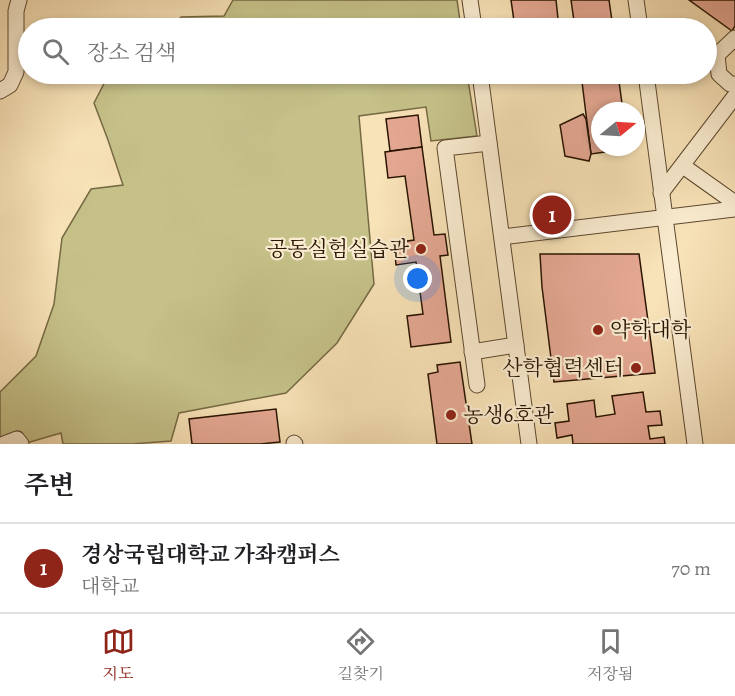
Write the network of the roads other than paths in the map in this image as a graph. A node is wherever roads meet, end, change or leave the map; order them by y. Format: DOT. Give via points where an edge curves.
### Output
graph roads {
  1 [pos="19,0"];
  2 [pos="470,0"];
  3 [pos="636,0"];
  4 [pos="473,18"];
  5 [pos="639,18"];
  6 [pos="735,38"];
  7 [pos="481,84"];
  8 [pos="647,84"];
  9 [pos="735,84"];
  10 [pos="0,91"];
  11 [pos="735,96"];
  12 [pos="489,143"];
  13 [pos="683,166"];
  14 [pos="661,193"];
  15 [pos="735,203"];
  16 [pos="735,209"];
  17 [pos="664,218"];
  18 [pos="502,237"];
  19 [pos="516,345"];
  20 [pos="472,352"];
  21 [pos="477,385"];
  22 [pos="4,444"];
  23 [pos="21,444"];
  24 [pos="529,444"];
  25 [pos="694,444"];
  1 -- 10 [label="street" via="16,72 10,85"];
  2 -- 4 [label="street"];
  3 -- 5 [label="street"];
  6 -- 9 [label="street" via="717,56 719,74"];
  7 -- 12 [label="street"];
  8 -- 14 [label="street"];
  11 -- 13 [label="street"];
  12 -- 18 [label="street"];
  12 -- 20 [label="street" via="446,148"];
  13 -- 14 [label="street"];
  13 -- 15 [label="street"];
  14 -- 17 [label="street"];
  16 -- 17 [label="street"];
  17 -- 18 [label="street"];
  17 -- 25 [label="street"];
  18 -- 19 [label="street"];
  19 -- 20 [label="street"];
  19 -- 24 [label="street"];
  20 -- 21 [label="street"];
  22 -- 23 [label="street" via="17,439"];
}
